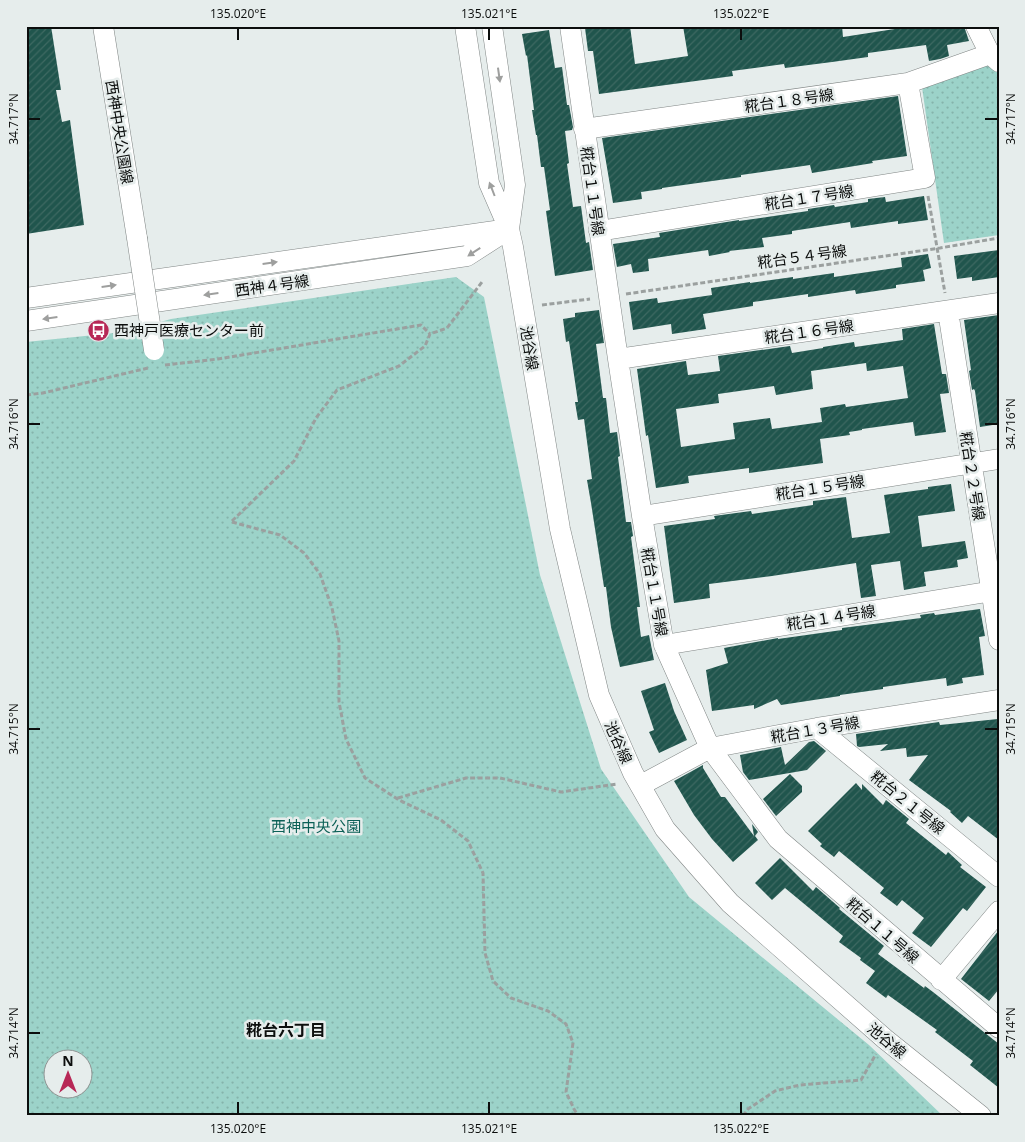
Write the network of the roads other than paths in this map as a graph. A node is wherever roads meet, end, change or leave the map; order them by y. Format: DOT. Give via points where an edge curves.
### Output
graph roads {
  1 [pos="103,26"];
  2 [pos="465,26"];
  3 [pos="492,26"];
  4 [pos="570,26"];
  5 [pos="976,26"];
  6 [pos="994,58"];
  7 [pos="908,83"];
  8 [pos="584,129"];
  9 [pos="509,229"];
  10 [pos="599,231"];
  11 [pos="26,298"];
  12 [pos="999,303"];
  13 [pos="948,311"];
  14 [pos="26,321"];
  15 [pos="154,350"];
  16 [pos="618,359"];
  17 [pos="999,459"];
  18 [pos="971,463"];
  19 [pos="642,516"];
  20 [pos="995,590"];
  21 [pos="999,640"];
  22 [pos="664,645"];
  23 [pos="999,700"];
  24 [pos="818,728"];
  25 [pos="710,748"];
  26 [pos="637,779"];
  27 [pos="999,877"];
  28 [pos="999,911"];
  29 [pos="942,980"];
  30 [pos="999,1028"];
  31 [pos="981,1116"];
  1 -- 15 [label="street, 西神中央公園線, bridge"];
  9 -- 2 [label="street, one-way" via="489,183"];
  3 -- 9 [label="street, one-way" via="515,185"];
  4 -- 8 [label="street, 糀台１１号線"];
  5 -- 6 [label="street"];
  6 -- 7 [label="street, 糀台１８号線"];
  7 -- 8 [label="street, 糀台１８号線"];
  7 -- 10 [label="street, 糀台１７号線" via="925,178"];
  8 -- 10 [label="street, 糀台１１号線"];
  11 -- 9 [label="street, 西神４号線, one-way"];
  9 -- 14 [label="street, 西神４号線, one-way" via="467,256"];
  9 -- 26 [label="street, 池谷線" via="560,529 594,677"];
  10 -- 16 [label="street, 糀台１１号線"];
  12 -- 13 [label="street, 糀台１６号線"];
  13 -- 16 [label="street, 糀台１６号線"];
  13 -- 18 [label="street, 糀台２２号線"];
  16 -- 19 [label="street, 糀台１１号線"];
  17 -- 18 [label="street, 糀台１５号線"];
  18 -- 19 [label="street, 糀台１５号線"];
  18 -- 20 [label="street, 糀台２２号線"];
  19 -- 22 [label="street, 糀台１１号線"];
  20 -- 21 [label="street, 糀台２２号線"];
  20 -- 22 [label="street, 糀台１４号線"];
  22 -- 25 [label="street, 糀台１１号線"];
  23 -- 24 [label="street, 糀台１３号線"];
  24 -- 25 [label="street, 糀台１３号線"];
  24 -- 27 [label="street, 糀台２１号線"];
  25 -- 26 [label="street, 糀台１３号線"];
  25 -- 29 [label="street, 糀台１１号線" via="778,839"];
  26 -- 31 [label="street, 池谷線" via="665,829 730,903 885,1038"];
  28 -- 29 [label="street"];
  29 -- 30 [label="street, 糀台１１号線"];
}
